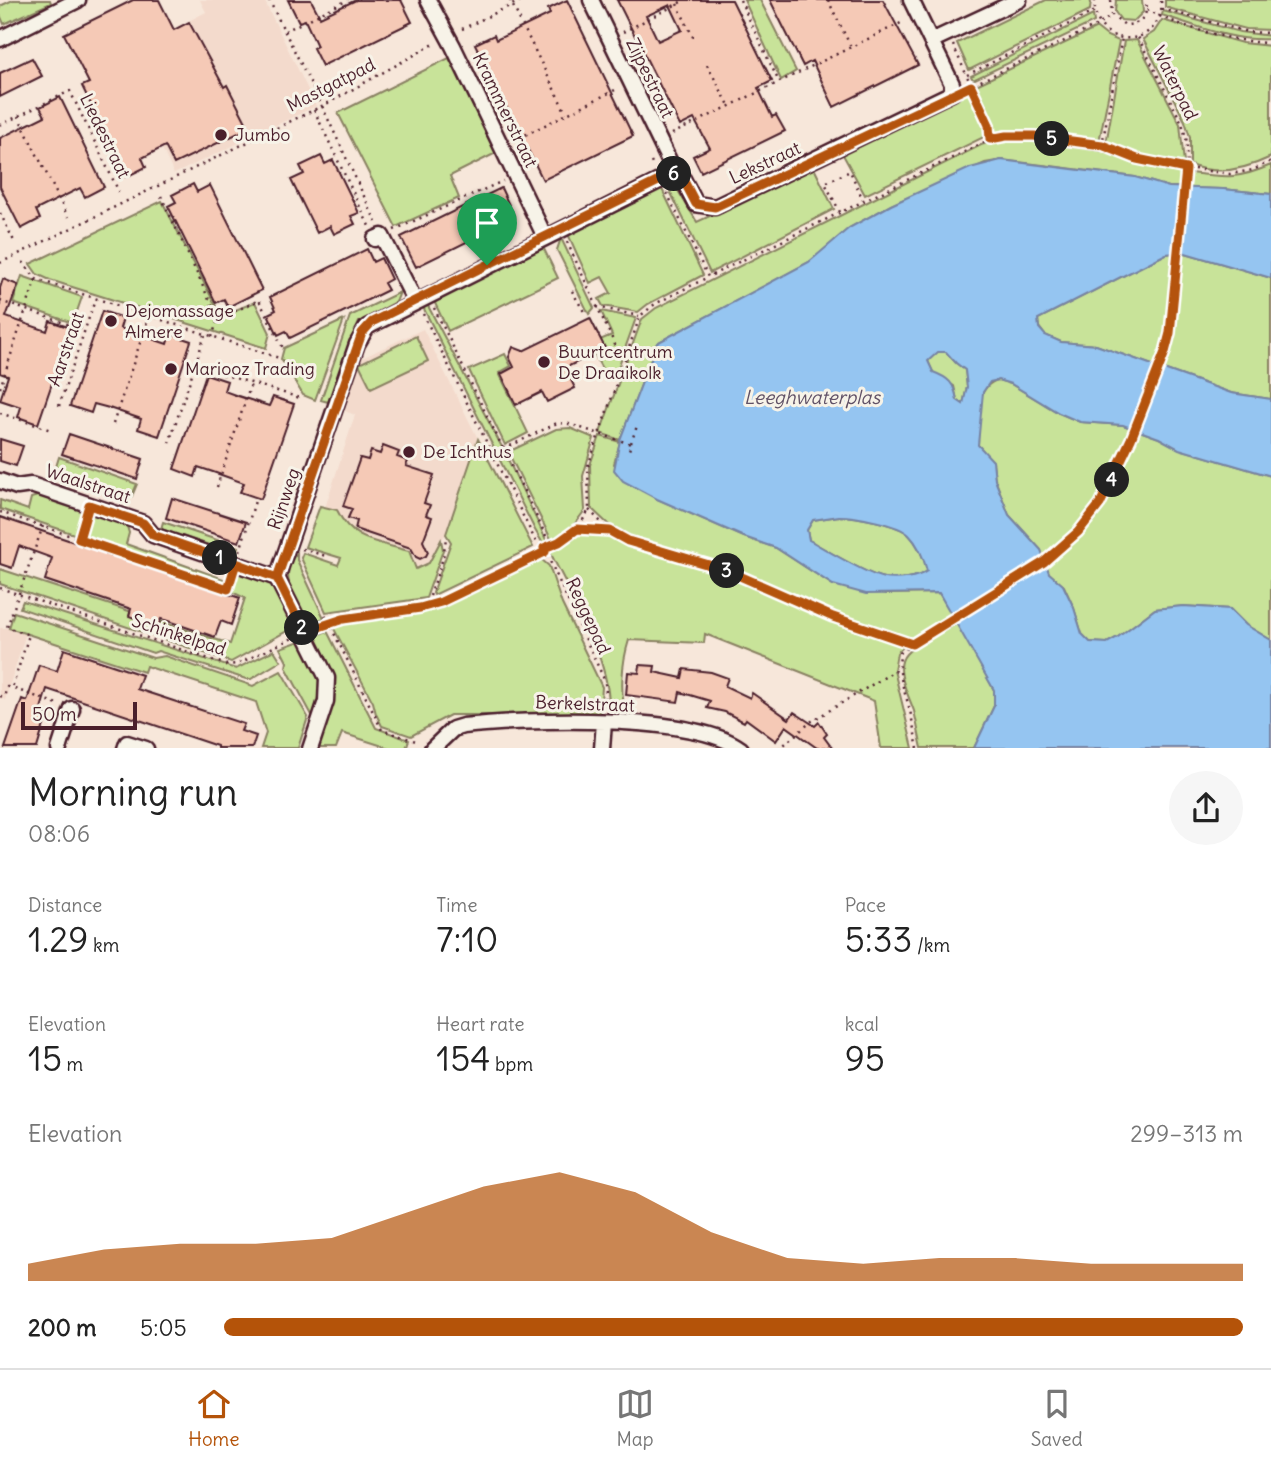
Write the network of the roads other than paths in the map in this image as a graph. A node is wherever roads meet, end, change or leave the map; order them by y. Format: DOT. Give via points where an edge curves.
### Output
graph roads {
  1 [pos="79,0"];
  2 [pos="428,0"];
  3 [pos="591,0"];
  4 [pos="911,0"];
  5 [pos="1019,0"];
  6 [pos="0,39"];
  7 [pos="931,41"];
  8 [pos="675,173"];
  9 [pos="379,237"];
  10 [pos="545,237"];
  11 [pos="415,301"];
  12 [pos="0,481"];
  13 [pos="277,578"];
  14 [pos="67,708"];
  15 [pos="604,722"];
  16 [pos="59,748"];
  17 [pos="125,748"];
  18 [pos="146,748"];
  19 [pos="310,748"];
  20 [pos="433,748"];
  21 [pos="602,748"];
  22 [pos="741,748"];
  1 -- 6 [label="street"];
  2 -- 10 [label="street, Krammerstraat"];
  3 -- 8 [label="street, Zijpestraat"];
  4 -- 7 [label="street"];
  5 -- 7 [label="street"];
  7 -- 8 [label="street, Lekstraat" via="952,93 715,207 696,204"];
  8 -- 10 [label="street"];
  9 -- 11 [label="street"];
  10 -- 11 [label="street, Rijnweg" via="430,298"];
  11 -- 13 [label="street, Rijnweg" via="372,322 362,333"];
  12 -- 13 [label="street, Waalstraat" via="17,488 31,485 143,523 153,535"];
  13 -- 19 [label="street" via="328,685"];
  14 -- 16 [label="street"];
  15 -- 20 [label="street, Berkelstraat" via="463,726 446,734"];
  15 -- 21 [label="street"];
  15 -- 22 [label="street, Berkelstraat" via="678,728"];
  17 -- 18 [label="street" via="127,743"];
}
